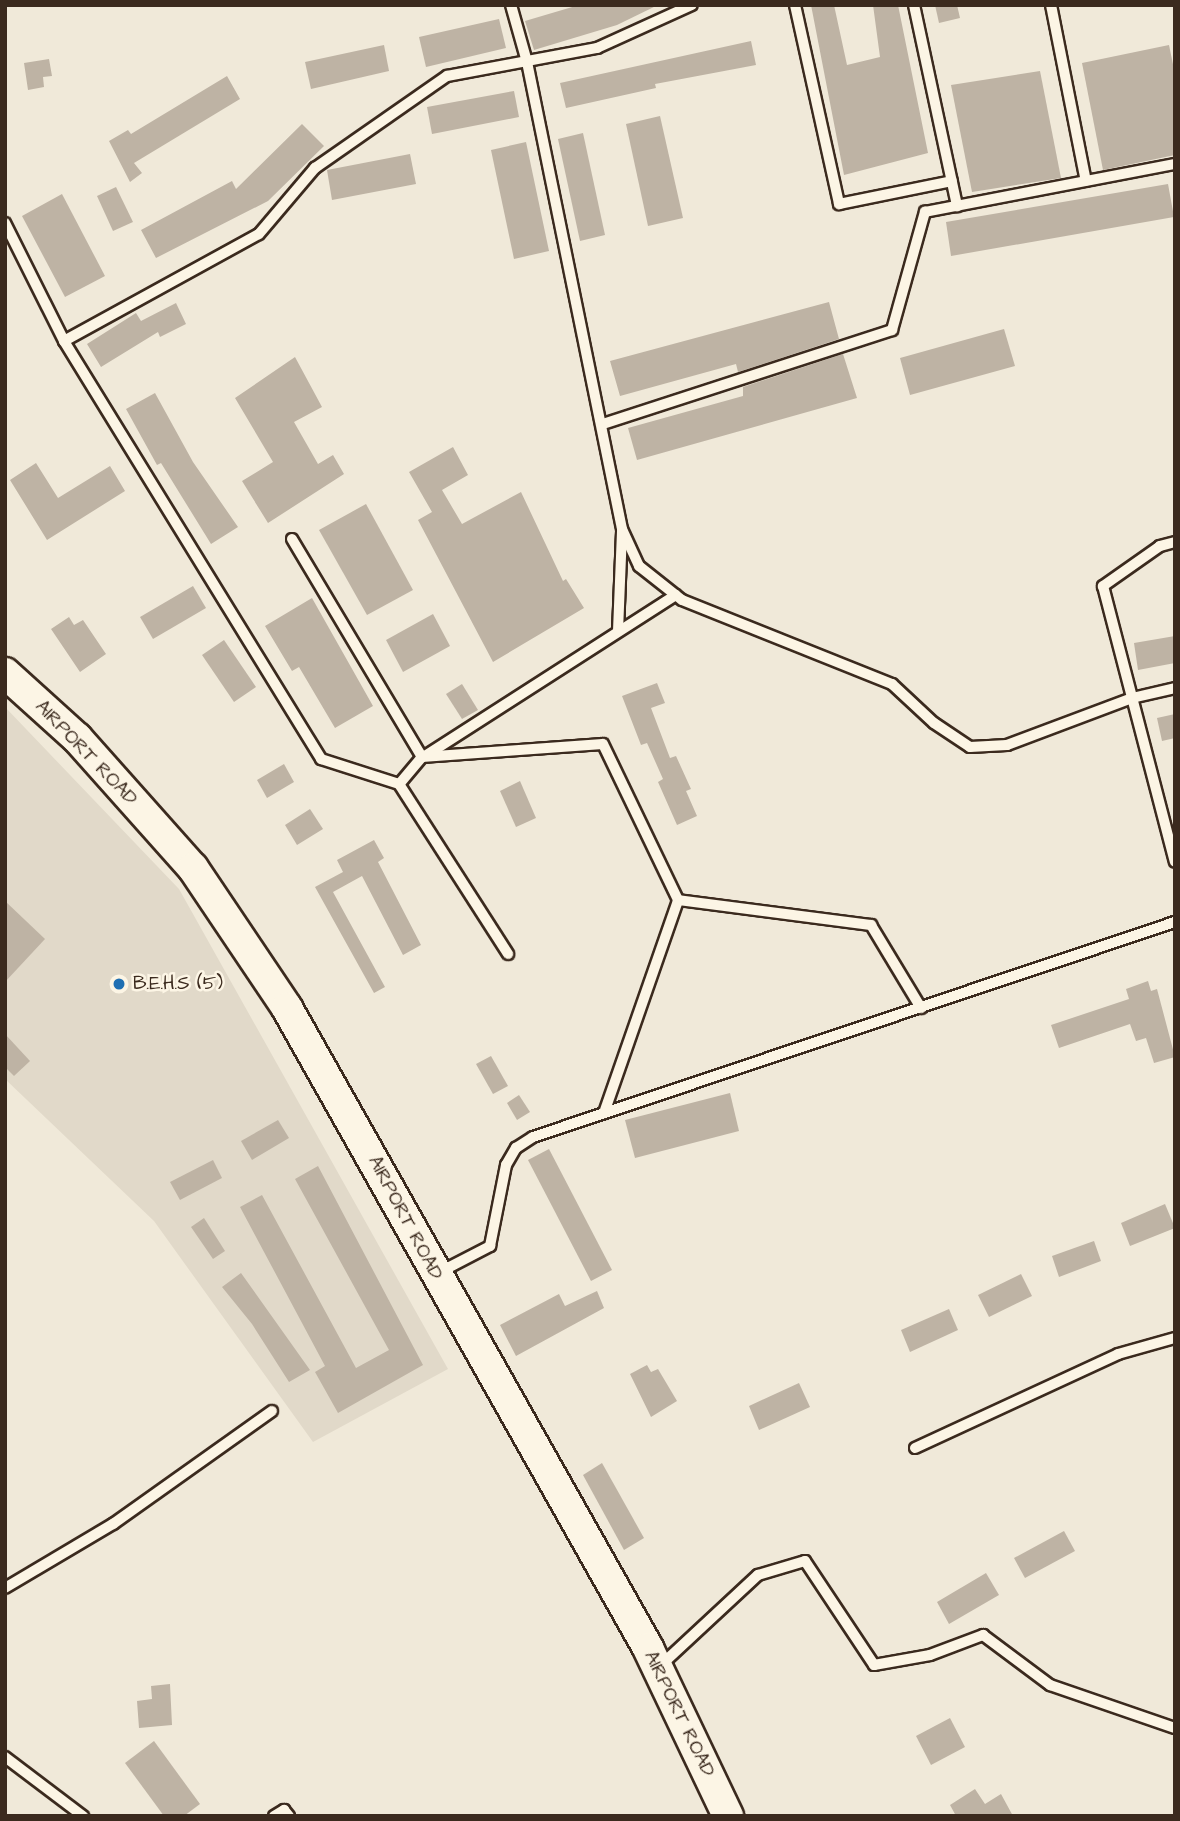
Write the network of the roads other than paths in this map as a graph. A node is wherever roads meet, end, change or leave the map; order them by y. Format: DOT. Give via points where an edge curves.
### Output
graph roads {
  1 [pos="511,5"];
  2 [pos="692,5"];
  3 [pos="795,5"];
  4 [pos="914,5"];
  5 [pos="1051,5"];
  6 [pos="527,62"];
  7 [pos="1175,164"];
  8 [pos="952,181"];
  9 [pos="1086,181"];
  10 [pos="957,206"];
  11 [pos="5,223"];
  12 [pos="64,341"];
  13 [pos="603,424"];
  14 [pos="622,528"];
  15 [pos="292,539"];
  16 [pos="1175,541"];
  17 [pos="676,595"];
  18 [pos="618,632"];
  19 [pos="5,673"];
  20 [pos="1175,688"];
  21 [pos="1132,698"];
  22 [pos="422,757"];
  23 [pos="399,784"];
  24 [pos="1175,862"];
  25 [pos="678,900"];
  26 [pos="1175,922"];
  27 [pos="508,954"];
  28 [pos="921,1008"];
  29 [pos="604,1113"];
  30 [pos="436,1274"];
  31 [pos="1175,1338"];
  32 [pos="272,1411"];
  33 [pos="915,1448"];
  34 [pos="5,1588"];
  35 [pos="658,1668"];
  36 [pos="1175,1728"];
  37 [pos="5,1757"];
  38 [pos="83,1816"];
  39 [pos="274,1816"];
  40 [pos="289,1816"];
  41 [pos="728,1816"];
  1 -- 6 [label="lane"];
  2 -- 6 [label="lane" via="597,48"];
  3 -- 8 [label="lane" via="839,204"];
  4 -- 8 [label="lane"];
  5 -- 9 [label="lane"];
  6 -- 12 [label="lane" via="447,76 315,168 259,233"];
  6 -- 13 [label="lane"];
  7 -- 9 [label="lane"];
  8 -- 10 [label="lane"];
  9 -- 10 [label="lane"];
  10 -- 13 [label="lane" via="925,212 892,330"];
  11 -- 12 [label="lane"];
  12 -- 23 [label="lane" via="321,759"];
  13 -- 14 [label="lane"];
  14 -- 17 [label="lane" via="639,566"];
  14 -- 18 [label="lane"];
  15 -- 22 [label="lane"];
  16 -- 21 [label="lane" via="1160,546 1103,586"];
  17 -- 18 [label="lane"];
  17 -- 21 [label="lane" via="892,684 934,723 970,747 1007,745"];
  18 -- 22 [label="lane"];
  19 -- 30 [label="main road, AIRPORT ROAD" via="77,738 193,868 321,1066"];
  20 -- 21 [label="lane"];
  21 -- 24 [label="lane"];
  22 -- 23 [label="lane"];
  22 -- 25 [label="lane" via="603,744"];
  23 -- 27 [label="lane"];
  25 -- 28 [label="lane" via="871,925"];
  25 -- 29 [label="lane"];
  26 -- 28 [label="lane"];
  28 -- 29 [label="lane"];
  29 -- 30 [label="lane" via="533,1137 516,1149 506,1165 490,1246"];
  30 -- 35 [label="main road, AIRPORT ROAD"];
  31 -- 33 [label="lane" via="1118,1354"];
  32 -- 34 [label="lane" via="113,1524"];
  35 -- 36 [label="lane" via="758,1575 805,1561 874,1665 930,1656 983,1635 1050,1685"];
  35 -- 41 [label="main road, AIRPORT ROAD"];
  37 -- 38 [label="lane"];
  39 -- 40 [label="lane" via="284,1810"];
}
